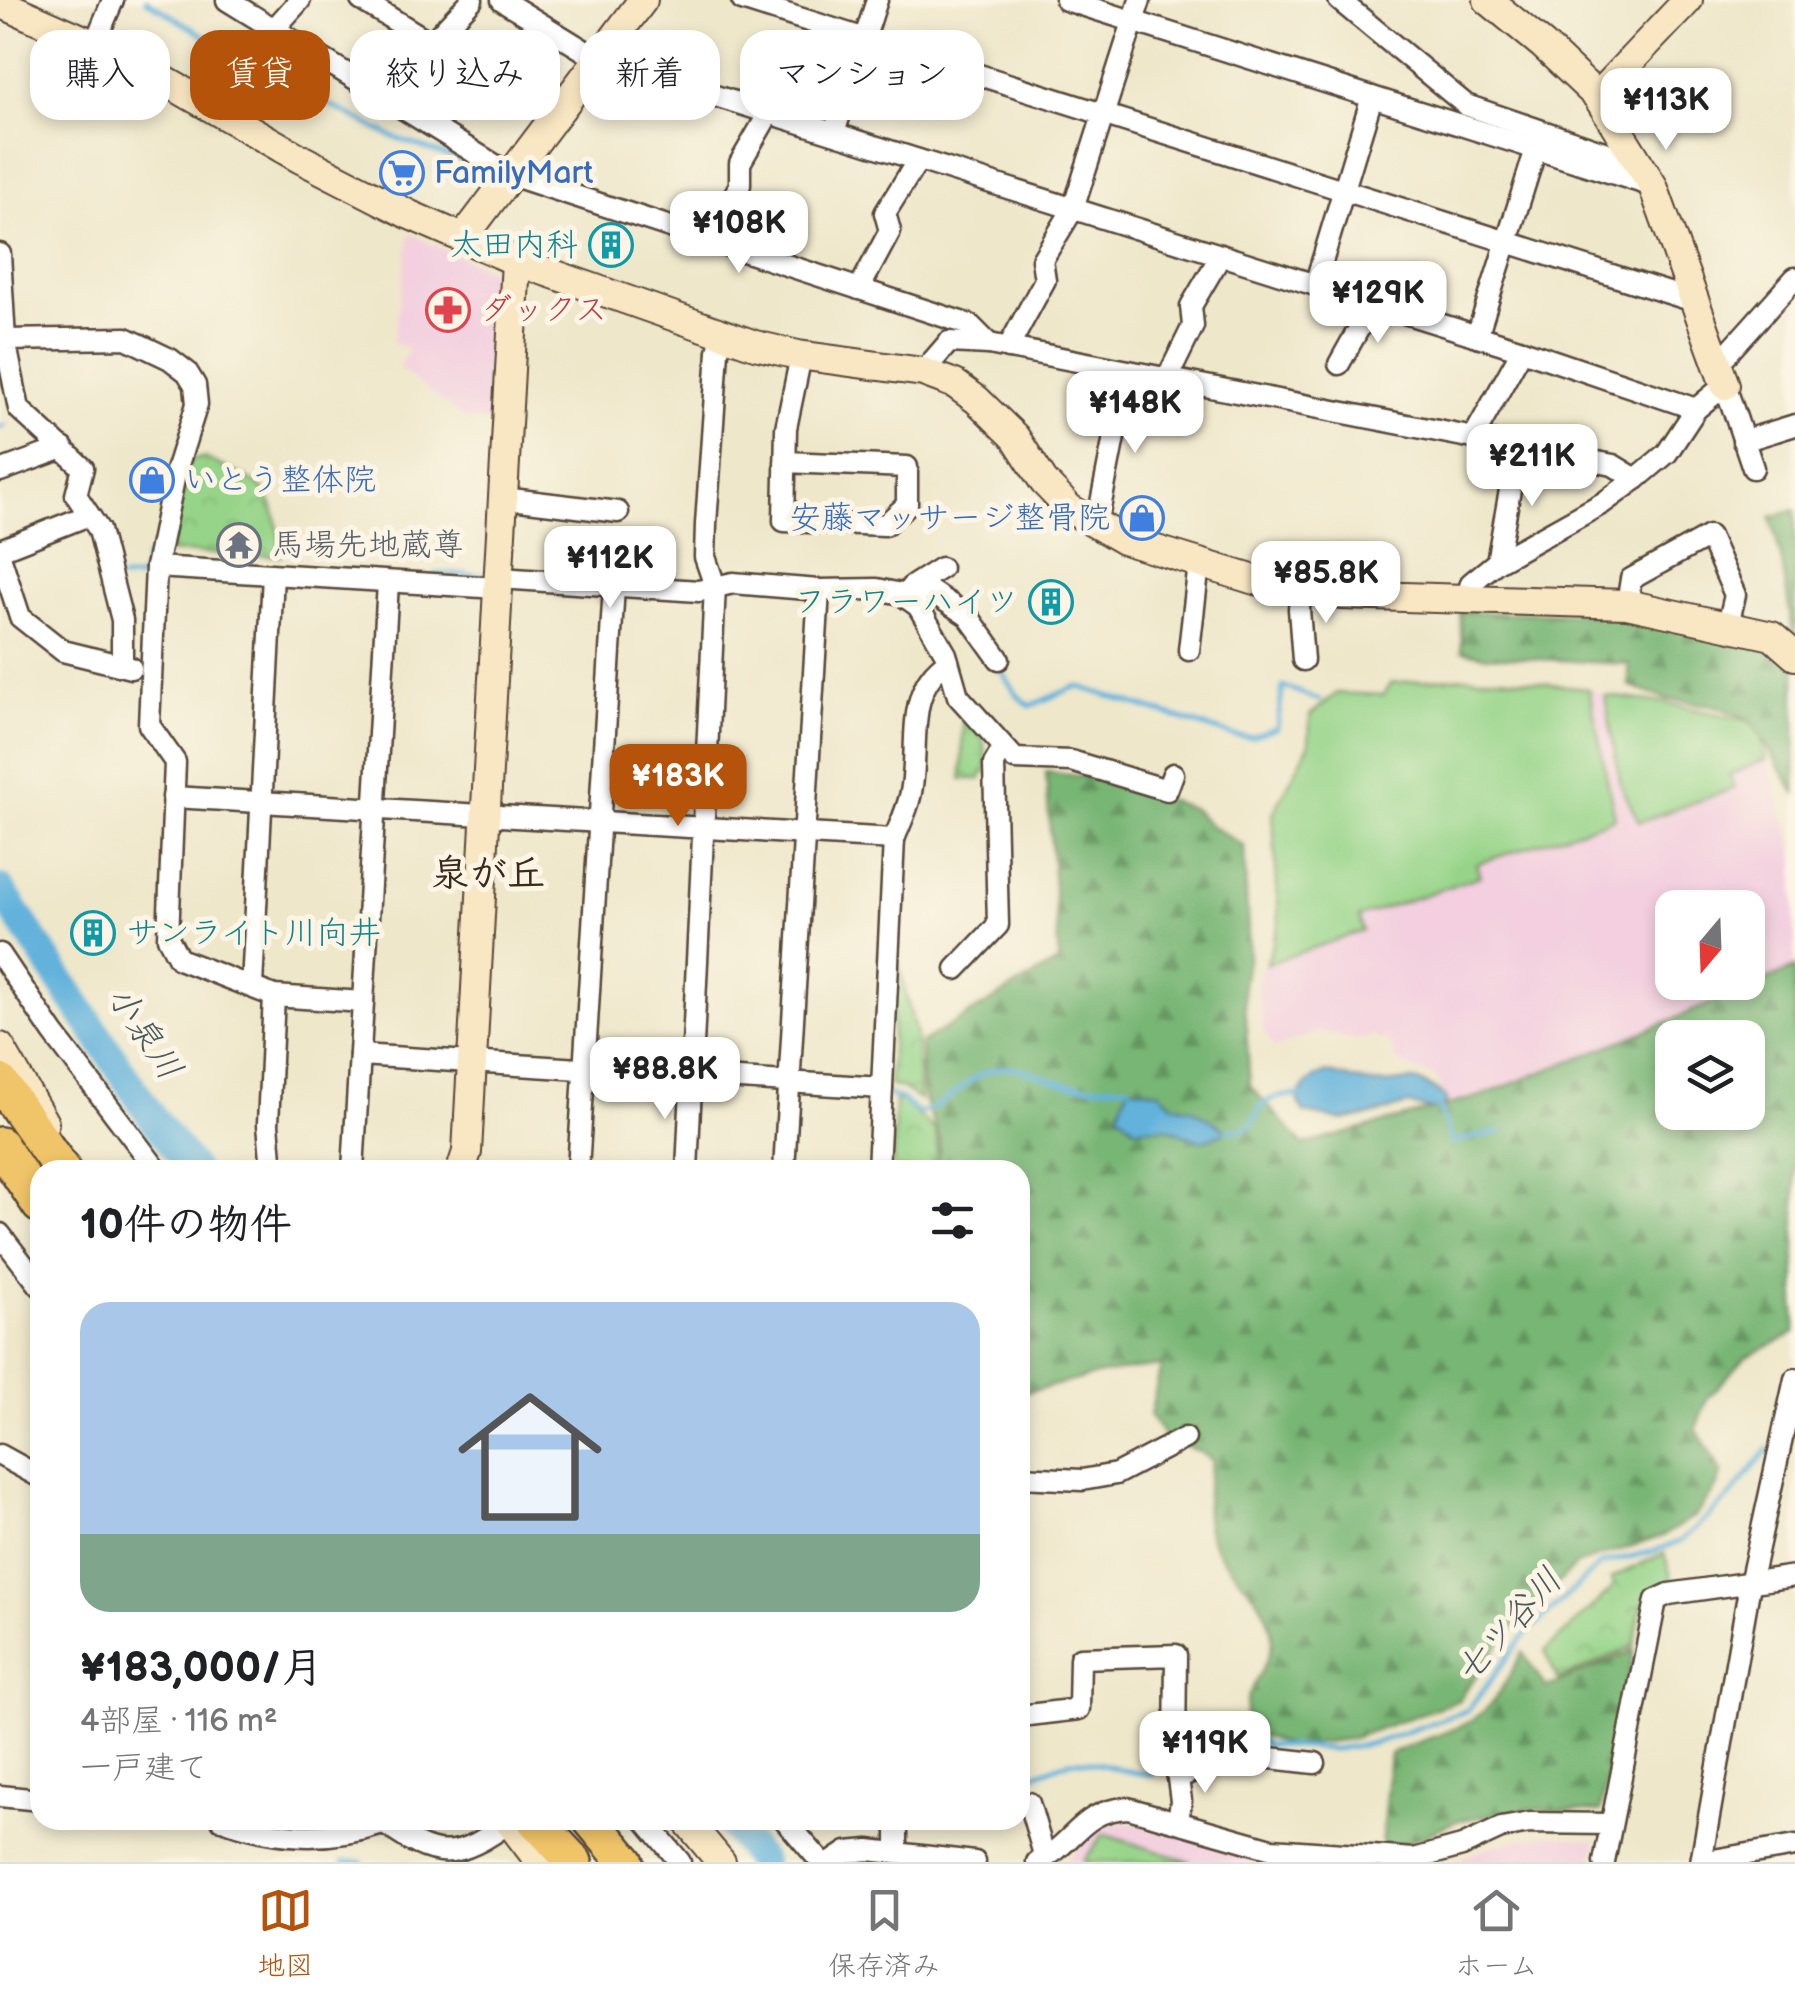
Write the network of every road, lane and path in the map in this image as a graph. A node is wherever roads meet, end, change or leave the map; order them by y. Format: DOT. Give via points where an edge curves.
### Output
graph roads {
  1 [pos="113,0"];
  2 [pos="226,0"];
  3 [pos="300,0"];
  4 [pos="361,0"];
  5 [pos="472,0"];
  6 [pos="502,0"];
  7 [pos="643,0"];
  8 [pos="742,0"];
  9 [pos="877,0"];
  10 [pos="1066,0"];
  11 [pos="1140,0"];
  12 [pos="1488,0"];
  13 [pos="1688,0"];
  14 [pos="0,4"];
  15 [pos="1352,5"];
  16 [pos="1133,21"];
  17 [pos="274,29"];
  18 [pos="60,30"];
  19 [pos="100,30"];
  20 [pos="409,30"];
  21 [pos="443,30"];
  22 [pos="620,30"];
  23 [pos="836,30"];
  24 [pos="867,30"];
  25 [pos="580,48"];
  26 [pos="350,76"];
  27 [pos="984,77"];
  28 [pos="580,83"];
  29 [pos="1597,96"];
  30 [pos="1372,97"];
  31 [pos="560,109"];
  32 [pos="1103,114"];
  33 [pos="236,120"];
  34 [pos="422,120"];
  35 [pos="552,120"];
  36 [pos="765,120"];
  37 [pos="792,120"];
  38 [pos="838,120"];
  39 [pos="834,133"];
  40 [pos="1536,150"];
  41 [pos="918,160"];
  42 [pos="511,175"];
  43 [pos="1646,175"];
  44 [pos="1344,190"];
  45 [pos="1074,209"];
  46 [pos="463,238"];
  47 [pos="709,240"];
  48 [pos="1507,242"];
  49 [pos="0,254"];
  50 [pos="1222,255"];
  51 [pos="516,261"];
  52 [pos="1795,278"];
  53 [pos="1315,285"];
  54 [pos="858,289"];
  55 [pos="1698,302"];
  56 [pos="1374,303"];
  57 [pos="723,334"];
  58 [pos="1477,336"];
  59 [pos="3,340"];
  60 [pos="998,346"];
  61 [pos="1522,350"];
  62 [pos="801,356"];
  63 [pos="1339,364"];
  64 [pos="1127,371"];
  65 [pos="923,372"];
  66 [pos="1722,374"];
  67 [pos="1168,379"];
  68 [pos="1696,408"];
  69 [pos="9,412"];
  70 [pos="1795,425"];
  71 [pos="1473,438"];
  72 [pos="1744,440"];
  73 [pos="1518,446"];
  74 [pos="63,448"];
  75 [pos="785,462"];
  76 [pos="1753,468"];
  77 [pos="0,471"];
  78 [pos="1636,479"];
  79 [pos="503,498"];
  80 [pos="618,512"];
  81 [pos="89,515"];
  82 [pos="1093,524"];
  83 [pos="0,553"];
  84 [pos="1496,562"];
  85 [pos="1199,564"];
  86 [pos="156,567"];
  87 [pos="940,568"];
  88 [pos="273,575"];
  89 [pos="712,578"];
  90 [pos="388,583"];
  91 [pos="498,583"];
  92 [pos="614,586"];
  93 [pos="909,588"];
  94 [pos="819,590"];
  95 [pos="1302,590"];
  96 [pos="1466,597"];
  97 [pos="1627,604"];
  98 [pos="1728,626"];
  99 [pos="1189,650"];
  100 [pos="1795,656"];
  101 [pos="998,659"];
  102 [pos="1303,660"];
  103 [pos="948,661"];
  104 [pos="122,664"];
  105 [pos="151,677"];
  106 [pos="1003,748"];
  107 [pos="1173,774"];
  108 [pos="173,797"];
  109 [pos="261,802"];
  110 [pos="375,809"];
  111 [pos="486,815"];
  112 [pos="599,822"];
  113 [pos="703,828"];
  114 [pos="804,834"];
  115 [pos="894,839"];
  116 [pos="0,954"];
  117 [pos="956,969"];
  118 [pos="252,986"];
  119 [pos="274,996"];
  120 [pos="363,1002"];
  121 [pos="0,1047"];
  122 [pos="360,1055"];
  123 [pos="472,1062"];
  124 [pos="584,1069"];
  125 [pos="692,1076"];
  126 [pos="789,1082"];
  127 [pos="882,1088"];
  128 [pos="9,1090"];
  129 [pos="0,1125"];
  130 [pos="0,1146"];
  131 [pos="47,1160"];
  132 [pos="58,1160"];
  133 [pos="80,1160"];
  134 [pos="150,1160"];
  135 [pos="271,1160"];
  136 [pos="354,1160"];
  137 [pos="466,1160"];
  138 [pos="579,1160"];
  139 [pos="688,1160"];
  140 [pos="785,1160"];
  141 [pos="878,1160"];
  142 [pos="30,1168"];
  143 [pos="30,1190"];
  144 [pos="0,1234"];
  145 [pos="30,1273"];
  146 [pos="1795,1379"];
  147 [pos="1185,1438"];
  148 [pos="0,1454"];
  149 [pos="30,1471"];
  150 [pos="1030,1477"];
  151 [pos="1795,1576"];
  152 [pos="1750,1584"];
  153 [pos="1030,1715"];
  154 [pos="1316,1763"];
  155 [pos="1177,1767"];
  156 [pos="0,1796"];
  157 [pos="30,1799"];
  158 [pos="1030,1807"];
  159 [pos="1178,1822"];
  160 [pos="1610,1824"];
  161 [pos="260,1830"];
  162 [pos="360,1830"];
  163 [pos="395,1830"];
  164 [pos="503,1830"];
  165 [pos="522,1830"];
  166 [pos="530,1830"];
  167 [pos="570,1830"];
  168 [pos="600,1830"];
  169 [pos="624,1830"];
  170 [pos="654,1830"];
  171 [pos="694,1830"];
  172 [pos="794,1830"];
  173 [pos="897,1830"];
  174 [pos="1795,1846"];
  175 [pos="897,1852"];
  176 [pos="445,1859"];
  177 [pos="1041,1860"];
  178 [pos="540,1862"];
  179 [pos="574,1862"];
  180 [pos="597,1862"];
  181 [pos="629,1862"];
  182 [pos="680,1862"];
  183 [pos="721,1862"];
  184 [pos="820,1862"];
  185 [pos="832,1862"];
  186 [pos="975,1862"];
  187 [pos="1604,1862"];
  188 [pos="1701,1862"];
  1 -- 19 [label="street"];
  2 -- 17 [label="street"];
  3 -- 17 [label="street"];
  4 -- 20 [label="street"];
  5 -- 21 [label="street"];
  6 -- 25 [label="street"];
  7 -- 22 [label="street"];
  8 -- 23 [label="street"];
  9 -- 24 [label="street"];
  10 -- 16 [label="street"];
  11 -- 16 [label="street"];
  12 -- 29 [label="street"];
  13 -- 29 [label="street"];
  14 -- 18 [label="street"];
  15 -- 43 [label="street" via="1466,105"];
  16 -- 30 [label="street"];
  16 -- 32 [label="street"];
  17 -- 26 [label="street"];
  27 -- 32 [label="street"];
  28 -- 31 [label="street"];
  29 -- 43 [label="street"];
  30 -- 40 [label="street"];
  30 -- 44 [label="street"];
  32 -- 44 [label="street"];
  32 -- 45 [label="street"];
  33 -- 46 [label="street"];
  34 -- 42 [label="street"];
  35 -- 42 [label="street"];
  36 -- 47 [label="street"];
  37 -- 39 [label="street"];
  38 -- 39 [label="street"];
  39 -- 41 [label="street"];
  40 -- 43 [label="street"];
  40 -- 48 [label="street"];
  41 -- 45 [label="street"];
  41 -- 54 [label="street" via="885,214 890,231"];
  42 -- 46 [label="street"];
  42 -- 47 [label="street"];
  43 -- 55 [label="street"];
  44 -- 48 [label="street"];
  44 -- 53 [label="street"];
  45 -- 50 [label="street"];
  45 -- 60 [label="street" via="1042,260 1045,280"];
  46 -- 51 [label="street"];
  47 -- 54 [label="street"];
  48 -- 55 [label="street"];
  48 -- 58 [label="street"];
  49 -- 59 [label="street"];
  50 -- 53 [label="street"];
  50 -- 67 [label="street" via="1191,306 1193,326"];
  51 -- 57 [label="street"];
  51 -- 79 [label="street"];
  52 -- 66 [label="street"];
  53 -- 56 [label="street"];
  54 -- 60 [label="street" via="970,325"];
  55 -- 66 [label="street"];
  56 -- 58 [label="street"];
  56 -- 63 [label="street"];
  57 -- 62 [label="street"];
  57 -- 89 [label="street" via="706,524"];
  58 -- 61 [label="street"];
  59 -- 69 [label="street"];
  59 -- 86 [label="street" via="126,338 187,372 197,404"];
  60 -- 64 [label="street"];
  60 -- 65 [label="street" via="950,342"];
  61 -- 68 [label="street"];
  61 -- 71 [label="street"];
  62 -- 65 [label="street"];
  62 -- 75 [label="street"];
  64 -- 67 [label="street"];
  64 -- 82 [label="street"];
  65 -- 82 [label="street" via="977,400 1015,437 1070,510"];
  66 -- 68 [label="street"];
  66 -- 72 [label="street"];
  67 -- 71 [label="street"];
  68 -- 78 [label="street" via="1667,452"];
  69 -- 74 [label="street"];
  70 -- 72 [label="street"];
  71 -- 73 [label="street"];
  72 -- 76 [label="street"];
  73 -- 78 [label="street" via="1613,465"];
  73 -- 84 [label="street"];
  74 -- 77 [label="street"];
  74 -- 81 [label="street" via="84,468 76,495"];
  75 -- 75 [label="street" via="784,521 885,525 907,505 907,467"];
  78 -- 84 [label="street"];
  79 -- 80 [label="street"];
  79 -- 91 [label="street"];
  81 -- 83 [label="street"];
  81 -- 104 [label="street" via="122,620"];
  82 -- 85 [label="street"];
  83 -- 104 [label="street" via="20,617 63,651"];
  84 -- 96 [label="street" via="1471,583"];
  85 -- 95 [label="street"];
  85 -- 99 [label="street"];
  86 -- 88 [label="street"];
  86 -- 105 [label="street"];
  87 -- 93 [label="street"];
  88 -- 90 [label="street"];
  88 -- 109 [label="street"];
  89 -- 92 [label="street" via="699,591"];
  89 -- 94 [label="street"];
  89 -- 113 [label="street"];
  90 -- 91 [label="street"];
  90 -- 110 [label="street"];
  91 -- 92 [label="street"];
  91 -- 111 [label="street"];
  92 -- 112 [label="street"];
  93 -- 94 [label="street"];
  93 -- 101 [label="street" via="968,616"];
  93 -- 103 [label="street"];
  94 -- 114 [label="street"];
  95 -- 96 [label="street"];
  95 -- 102 [label="street"];
  96 -- 97 [label="street"];
  97 -- 98 [label="street"];
  97 -- 98 [label="street" via="1630,578 1710,536 1734,595"];
  98 -- 100 [label="street" via="1772,636"];
  103 -- 106 [label="street" via="958,696"];
  103 -- 115 [label="street" via="932,672 918,700 912,790"];
  104 -- 105 [label="street"];
  105 -- 108 [label="street" via="149,725 176,762"];
  106 -- 107 [label="street" via="1015,760 1071,761 1168,790"];
  106 -- 117 [label="street" via="994,764 998,924"];
  108 -- 109 [label="street"];
  108 -- 118 [label="street" via="168,938 179,959"];
  109 -- 110 [label="street"];
  109 -- 118 [label="street"];
  110 -- 111 [label="street"];
  110 -- 120 [label="street"];
  111 -- 112 [label="street"];
  111 -- 123 [label="street"];
  112 -- 113 [label="street"];
  112 -- 124 [label="street"];
  113 -- 114 [label="street"];
  113 -- 125 [label="street"];
  114 -- 115 [label="street"];
  114 -- 126 [label="street"];
  115 -- 127 [label="street"];
  116 -- 134 [label="street"];
  118 -- 119 [label="street"];
  119 -- 120 [label="street"];
  119 -- 135 [label="street"];
  120 -- 122 [label="street"];
  121 -- 128 [label="street"];
  122 -- 123 [label="street"];
  122 -- 136 [label="street"];
  123 -- 124 [label="street"];
  123 -- 137 [label="street"];
  124 -- 125 [label="street"];
  124 -- 138 [label="street"];
  125 -- 126 [label="street"];
  125 -- 139 [label="street"];
  126 -- 127 [label="street"];
  126 -- 140 [label="street"];
  127 -- 141 [label="street"];
  128 -- 131 [label="street"];
  128 -- 132 [label="highway"];
  128 -- 133 [label="highway"];
  129 -- 142 [label="highway"];
  130 -- 143 [label="highway"];
  144 -- 145 [label="street"];
  146 -- 152 [label="street"];
  147 -- 150 [label="street" via="1116,1474"];
  148 -- 149 [label="street"];
  151 -- 152 [label="street"];
  152 -- 160 [label="street" via="1656,1600"];
  152 -- 188 [label="street"];
  153 -- 155 [label="street" via="1079,1709 1080,1658 1176,1655"];
  154 -- 155 [label="street" via="1242,1750"];
  155 -- 159 [label="street"];
  156 -- 157 [label="street"];
  158 -- 177 [label="street"];
  159 -- 160 [label="street" via="1272,1849 1414,1859 1501,1828"];
  159 -- 177 [label="street" via="1128,1808 1097,1812"];
  160 -- 187 [label="street"];
  161 -- 162 [label="street" via="312,1837"];
  163 -- 176 [label="street"];
  164 -- 176 [label="street"];
  165 -- 178 [label="street"];
  166 -- 179 [label="highway"];
  167 -- 180 [label="highway"];
  168 -- 181 [label="highway"];
  169 -- 181 [label="highway"];
  170 -- 182 [label="street"];
  171 -- 183 [label="street"];
  172 -- 184 [label="street"];
  173 -- 175 [label="street"];
  174 -- 188 [label="street"];
  175 -- 185 [label="street" via="846,1852"];
  175 -- 186 [label="street"];
}
